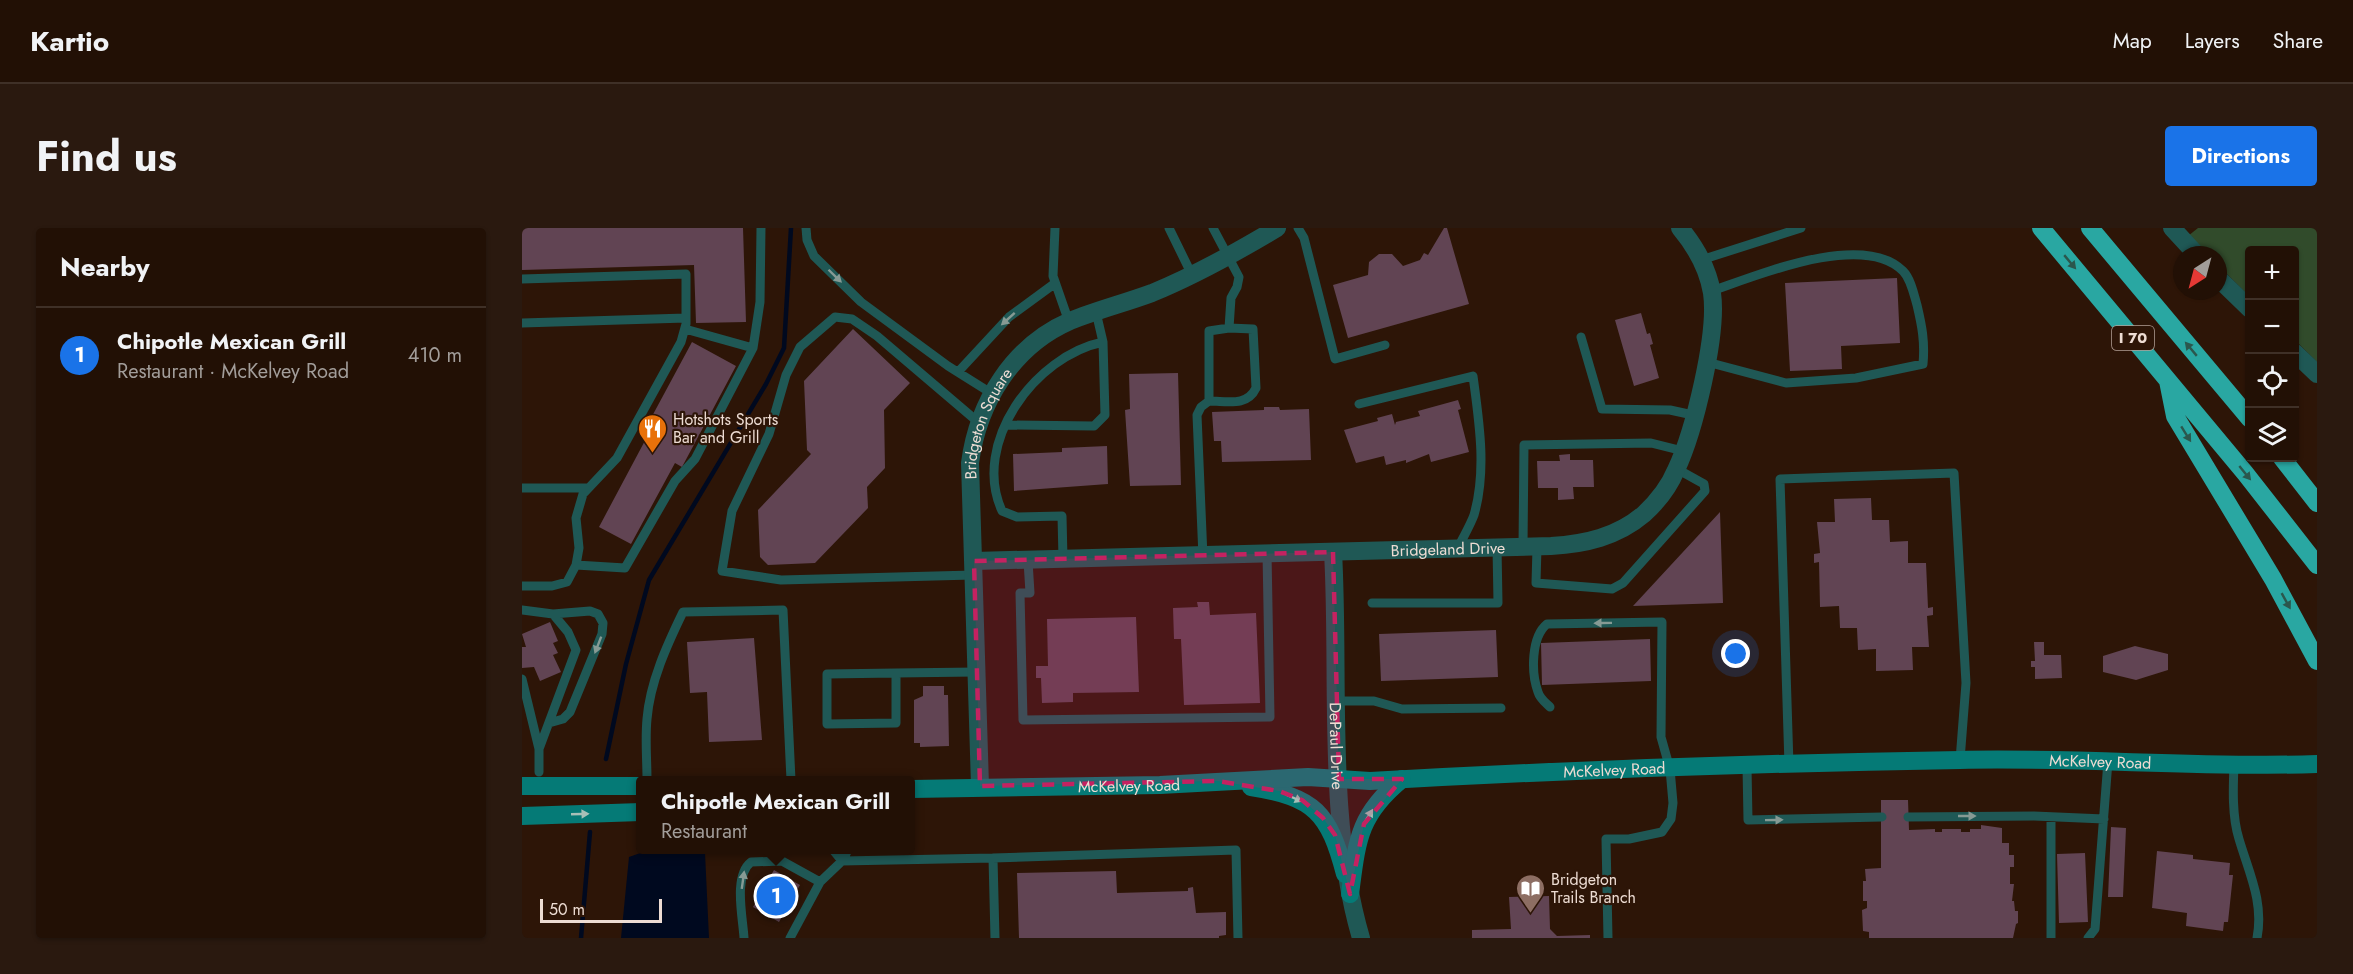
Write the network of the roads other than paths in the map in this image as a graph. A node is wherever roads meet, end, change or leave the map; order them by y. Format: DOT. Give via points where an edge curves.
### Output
graph roads {
  1 [pos="761,228"];
  2 [pos="806,228"];
  3 [pos="1055,228"];
  4 [pos="1169,228"];
  5 [pos="1213,228"];
  6 [pos="1277,228"];
  7 [pos="1298,228"];
  8 [pos="1680,228"];
  9 [pos="1801,228"];
  10 [pos="2041,228"];
  11 [pos="2090,228"];
  12 [pos="2172,228"];
  13 [pos="2189,246"];
  14 [pos="1228,256"];
  15 [pos="1701,260"];
  16 [pos="1192,275"];
  17 [pos="522,279"];
  18 [pos="1054,284"];
  19 [pos="2227,287"];
  20 [pos="1712,291"];
  21 [pos="2245,304"];
  22 [pos="1096,312"];
  23 [pos="686,318"];
  24 [pos="1069,321"];
  25 [pos="522,323"];
  26 [pos="1229,328"];
  27 [pos="685,329"];
  28 [pos="1581,337"];
  29 [pos="1102,342"];
  30 [pos="1386,345"];
  31 [pos="753,348"];
  32 [pos="2297,354"];
  33 [pos="1707,362"];
  34 [pos="958,372"];
  35 [pos="2317,374"];
  36 [pos="2167,379"];
  37 [pos="991,393"];
  38 [pos="1209,401"];
  39 [pos="1359,404"];
  40 [pos="2245,412"];
  41 [pos="1693,415"];
  42 [pos="978,422"];
  43 [pos="1006,425"];
  44 [pos="1683,451"];
  45 [pos="2285,462"];
  46 [pos="1677,469"];
  47 [pos="522,488"];
  48 [pos="588,488"];
  49 [pos="2317,503"];
  50 [pos="1497,547"];
  51 [pos="1530,547"];
  52 [pos="1458,548"];
  53 [pos="1333,552"];
  54 [pos="1267,554"];
  55 [pos="1203,557"];
  56 [pos="1063,559"];
  57 [pos="1028,561"];
  58 [pos="576,565"];
  59 [pos="2317,565"];
  60 [pos="974,568"];
  61 [pos="522,586"];
  62 [pos="1372,603"];
  63 [pos="522,610"];
  64 [pos="553,614"];
  65 [pos="2317,661"];
  66 [pos="976,672"];
  67 [pos="896,673"];
  68 [pos="522,679"];
  69 [pos="1336,701"];
  70 [pos="1550,707"];
  71 [pos="1501,708"];
  72 [pos="533,720"];
  73 [pos="522,721"];
  74 [pos="549,723"];
  75 [pos="539,749"];
  76 [pos="1960,759"];
  77 [pos="2108,761"];
  78 [pos="2317,764"];
  79 [pos="1789,765"];
  80 [pos="2234,765"];
  81 [pos="1747,766"];
  82 [pos="1670,769"];
  83 [pos="539,772"];
  84 [pos="647,776"];
  85 [pos="791,776"];
  86 [pos="1339,779"];
  87 [pos="1402,779"];
  88 [pos="1217,782"];
  89 [pos="522,786"];
  90 [pos="636,786"];
  91 [pos="980,786"];
  92 [pos="915,789"];
  93 [pos="636,812"];
  94 [pos="522,816"];
  95 [pos="1908,816"];
  96 [pos="1882,817"];
  97 [pos="2051,818"];
  98 [pos="2104,819"];
  99 [pos="837,854"];
  100 [pos="846,854"];
  101 [pos="993,858"];
  102 [pos="842,861"];
  103 [pos="1345,874"];
  104 [pos="820,882"];
  105 [pos="1350,894"];
  106 [pos="744,938"];
  107 [pos="790,938"];
  108 [pos="995,938"];
  109 [pos="1238,938"];
  110 [pos="1360,938"];
  111 [pos="1608,938"];
  112 [pos="2051,938"];
  113 [pos="2088,938"];
  114 [pos="2257,938"];
  1 -- 31 [label="lane" via="760,302"];
  2 -- 34 [label="lane, one-way" via="814,256 861,302"];
  3 -- 18 [label="lane"];
  4 -- 16 [label="lane"];
  5 -- 14 [label="lane"];
  6 -- 14 [label="street, Bridgeton Square"];
  7 -- 30 [label="lane" via="1335,359"];
  8 -- 15 [label="street"];
  9 -- 15 [label="lane"];
  10 -- 36 [label="highway, I 70, one-way"];
  40 -- 11 [label="highway, I 70, one-way"];
  12 -- 13 [label="street"];
  14 -- 16 [label="street, Bridgeton Square"];
  14 -- 26 [label="lane" via="1239,277 1231,298"];
  15 -- 20 [label="street, Bridgeland Drive"];
  16 -- 22 [label="street, Bridgeton Square"];
  17 -- 23 [label="lane" via="686,274"];
  18 -- 24 [label="lane"];
  18 -- 34 [label="lane, one-way" via="1009,317"];
  19 -- 21 [label="street"];
  20 -- 33 [label="street, Bridgeland Drive" via="1713,322"];
  20 -- 33 [label="lane" via="1799,264 1852,254 1875,256 1905,273 1925,339 1923,364 1856,378 1785,383"];
  22 -- 24 [label="street, Bridgeton Square"];
  22 -- 29 [label="lane"];
  23 -- 25 [label="lane"];
  23 -- 27 [label="lane"];
  24 -- 37 [label="street, Bridgeton Square" via="1028,349"];
  26 -- 38 [label="lane" via="1209,331"];
  26 -- 38 [label="lane" via="1253,329 1256,388 1244,402"];
  27 -- 31 [label="lane"];
  27 -- 48 [label="lane" via="625,445"];
  28 -- 41 [label="lane" via="1602,409 1670,410"];
  29 -- 43 [label="lane" via="1073,351 1044,370 1027,388"];
  29 -- 43 [label="lane" via="1106,415 1094,426"];
  31 -- 58 [label="lane" via="695,459 675,481 625,568"];
  32 -- 35 [label="street"];
  33 -- 41 [label="street, Bridgeland Drive"];
  34 -- 37 [label="lane"];
  36 -- 59 [label="highway, I 70, one-way"];
  36 -- 65 [label="highway, one-way" via="2175,416 2268,570"];
  37 -- 42 [label="street, Bridgeton Square"];
  38 -- 55 [label="lane" via="1197,415"];
  39 -- 52 [label="lane" via="1473,376 1481,434 1480,489"];
  41 -- 44 [label="street, Bridgeland Drive"];
  42 -- 60 [label="street, Bridgeton Square" via="969,471"];
  42 -- 60 [label="lane" via="877,336 852,319 836,316 800,347 786,375 769,434 732,511 722,571 781,580"];
  43 -- 56 [label="lane" via="994,472 995,496 1002,511 1017,517 1062,516"];
  44 -- 46 [label="street, Bridgeland Drive"];
  44 -- 51 [label="lane" via="1651,443 1524,445"];
  45 -- 49 [label="highway"];
  46 -- 51 [label="street, Bridgeland Drive" via="1656,501 1620,530 1592,541"];
  46 -- 51 [label="lane" via="1704,484 1704,491 1623,583 1612,589 1536,583"];
  47 -- 48 [label="lane"];
  48 -- 58 [label="lane" via="576,518"];
  50 -- 51 [label="street, Bridgeland Drive"];
  50 -- 52 [label="street, Bridgeland Drive"];
  50 -- 62 [label="lane" via="1498,603"];
  52 -- 53 [label="street, Bridgeland Drive"];
  53 -- 54 [label="street, Bridgeland Drive"];
  53 -- 69 [label="street, DePaul Drive"];
  54 -- 55 [label="street, Bridgeland Drive"];
  54 -- 57 [label="lane" via="1270,717 1023,720 1020,593 1030,593"];
  55 -- 56 [label="street, Bridgeland Drive"];
  56 -- 57 [label="street, Bridgeland Drive"];
  57 -- 60 [label="street, Bridgeland Drive"];
  58 -- 61 [label="lane" via="567,582"];
  60 -- 66 [label="street, Bridgeton Square"];
  63 -- 64 [label="lane"];
  64 -- 74 [label="lane" via="576,650"];
  64 -- 74 [label="lane, one-way" via="590,611 603,622 602,634 570,712"];
  66 -- 67 [label="lane"];
  66 -- 91 [label="street, Bridgeton Square"];
  67 -- 67 [label="lane" via="897,723 827,724 827,674"];
  68 -- 72 [label="lane"];
  69 -- 71 [label="lane" via="1374,701 1402,709"];
  69 -- 86 [label="street, DePaul Drive"];
  82 -- 70 [label="lane, one-way" via="1661,737 1662,622 1547,624 1536,637 1534,650 1538,692"];
  72 -- 73 [label="lane"];
  72 -- 75 [label="lane"];
  74 -- 75 [label="lane"];
  75 -- 83 [label="lane"];
  76 -- 77 [label="street, McKelvey Road"];
  76 -- 79 [label="street, McKelvey Road"];
  76 -- 79 [label="lane" via="1966,683 1954,473 1780,478"];
  77 -- 80 [label="street, McKelvey Road"];
  77 -- 98 [label="lane"];
  78 -- 80 [label="street, McKelvey Road"];
  79 -- 81 [label="street, McKelvey Road"];
  80 -- 114 [label="lane" via="2238,836 2258,898"];
  81 -- 82 [label="street, McKelvey Road"];
  81 -- 96 [label="lane, one-way" via="1748,820"];
  82 -- 87 [label="street, McKelvey Road"];
  82 -- 111 [label="lane" via="1671,819 1662,832 1606,839"];
  84 -- 85 [label="lane" via="651,692 683,612 783,610"];
  86 -- 87 [label="street, McKelvey Road"];
  86 -- 88 [label="street, McKelvey Road"];
  86 -- 103 [label="street, DePaul Drive"];
  105 -- 87 [label="street, one-way" via="1357,841 1364,824 1386,792"];
  88 -- 91 [label="street, McKelvey Road"];
  88 -- 103 [label="street, one-way" via="1279,791 1302,800 1335,835"];
  89 -- 90 [label="street"];
  91 -- 92 [label="street, McKelvey Road"];
  94 -- 93 [label="street, one-way"];
  95 -- 97 [label="lane, one-way"];
  97 -- 98 [label="lane"];
  97 -- 112 [label="lane"];
  98 -- 113 [label="lane" via="2095,929"];
  99 -- 102 [label="lane"];
  100 -- 102 [label="lane"];
  101 -- 102 [label="lane"];
  101 -- 108 [label="lane"];
  101 -- 109 [label="lane" via="1236,850"];
  102 -- 104 [label="lane"];
  103 -- 105 [label="street, DePaul Drive"];
  106 -- 104 [label="lane, one-way" via="741,883 751,862 782,861"];
  104 -- 107 [label="lane"];
  105 -- 110 [label="street, DePaul Drive"];
}
